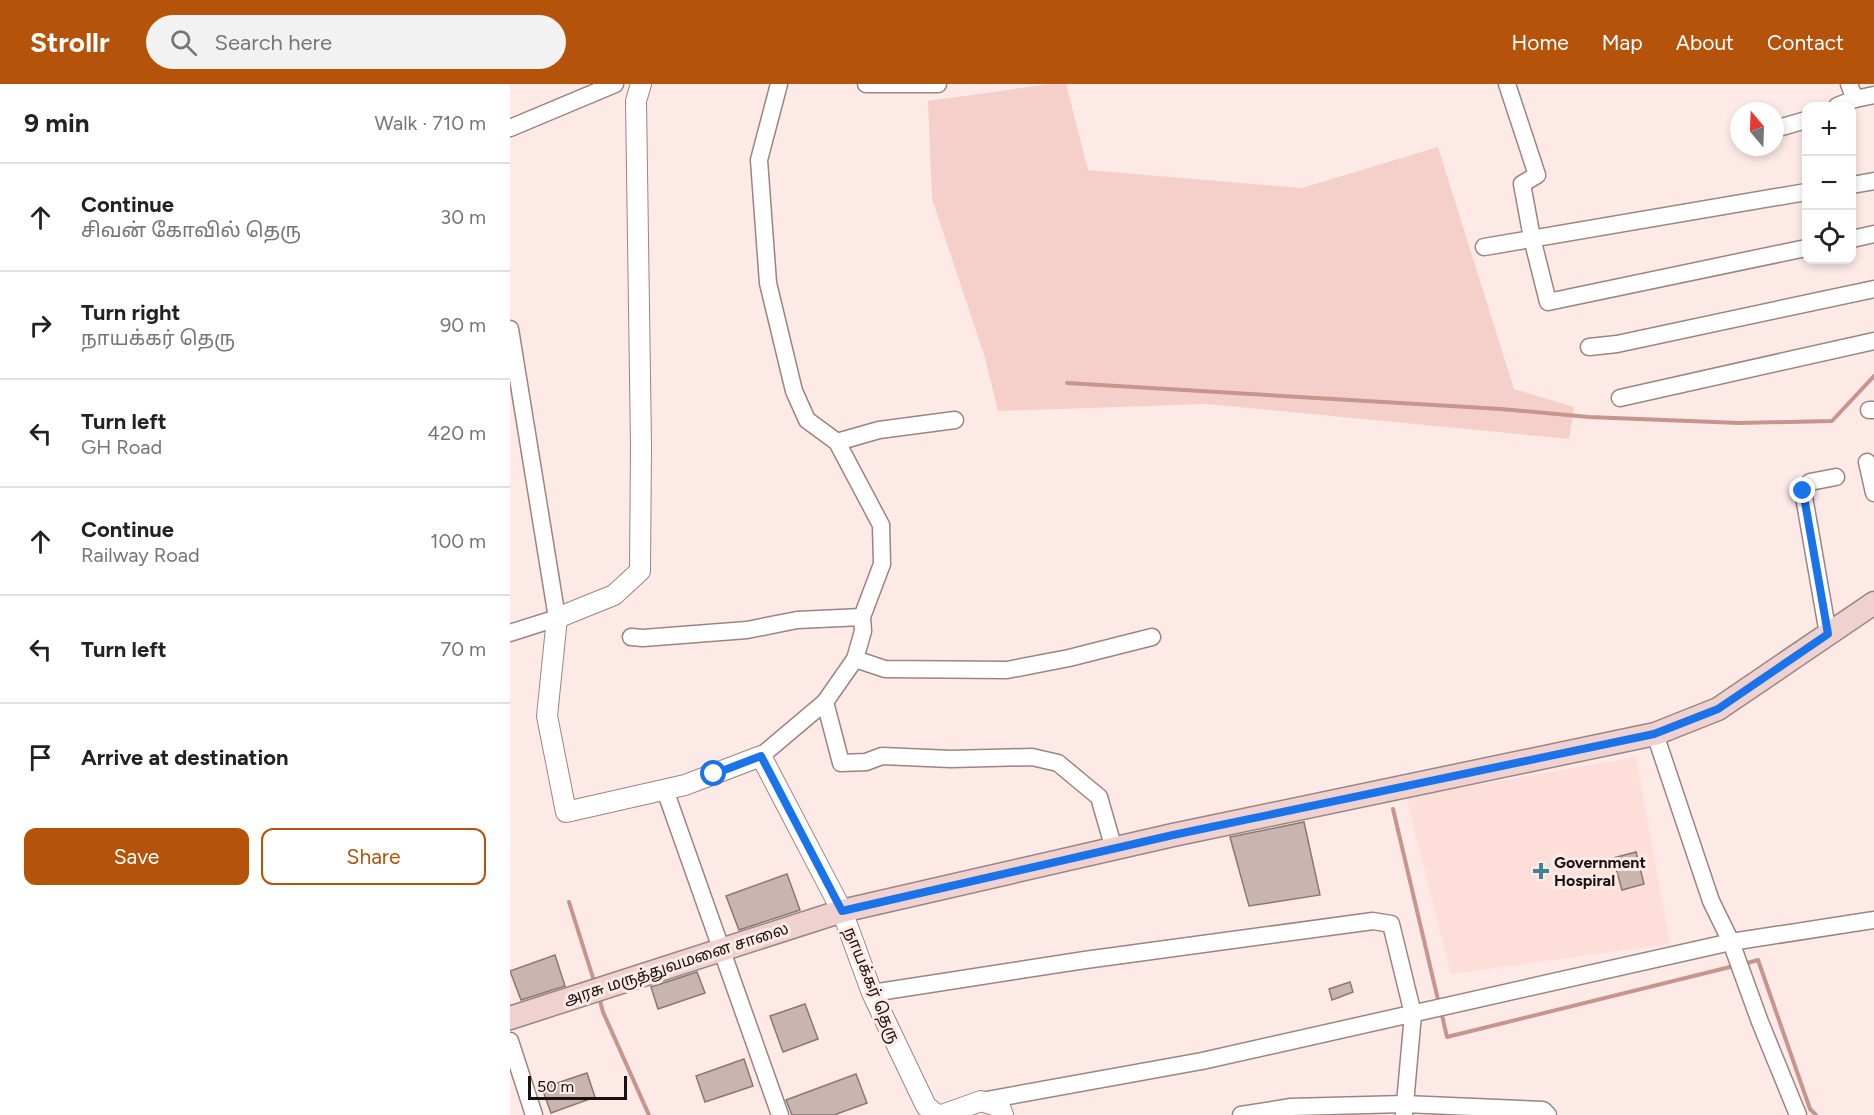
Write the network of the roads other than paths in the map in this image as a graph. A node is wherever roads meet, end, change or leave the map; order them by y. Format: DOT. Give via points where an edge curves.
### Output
graph roads {
  1 [pos="615,84"];
  2 [pos="641,84"];
  3 [pos="779,84"];
  4 [pos="866,84"];
  5 [pos="938,84"];
  6 [pos="1507,84"];
  7 [pos="1852,91"];
  8 [pos="1874,95"];
  9 [pos="1842,102"];
  10 [pos="1802,121"];
  11 [pos="1784,126"];
  12 [pos="510,128"];
  13 [pos="1874,181"];
  14 [pos="1856,184"];
  15 [pos="1802,193"];
  16 [pos="1874,234"];
  17 [pos="1532,238"];
  18 [pos="1856,238"];
  19 [pos="1484,246"];
  20 [pos="1802,249"];
  21 [pos="1874,289"];
  22 [pos="510,329"];
  23 [pos="1874,341"];
  24 [pos="1588,347"];
  25 [pos="1620,398"];
  26 [pos="955,420"];
  27 [pos="837,442"];
  28 [pos="1867,462"];
  29 [pos="1836,477"];
  30 [pos="1874,493"];
  31 [pos="1874,603"];
  32 [pos="862,617"];
  33 [pos="557,618"];
  34 [pos="510,633"];
  35 [pos="1828,634"];
  36 [pos="631,637"];
  37 [pos="1152,637"];
  38 [pos="510,645"];
  39 [pos="855,659"];
  40 [pos="825,702"];
  41 [pos="1654,734"];
  42 [pos="761,756"];
  43 [pos="665,790"];
  44 [pos="1114,849"];
  45 [pos="842,911"];
  46 [pos="1874,920"];
  47 [pos="1731,942"];
  48 [pos="722,949"];
  49 [pos="872,993"];
  50 [pos="1413,1014"];
  51 [pos="510,1018"];
  52 [pos="510,1041"];
  53 [pos="981,1101"];
  54 [pos="1404,1109"];
  55 [pos="1795,1114"];
  56 [pos="534,1115"];
  57 [pos="780,1115"];
  58 [pos="939,1115"];
  59 [pos="1004,1115"];
  60 [pos="1241,1115"];
  61 [pos="1548,1115"];
  1 -- 12 [label="street"];
  2 -- 33 [label="street" via="636,102 640,571 614,595"];
  3 -- 27 [label="street" via="759,160 768,283 794,392 807,420"];
  4 -- 5 [label="street"];
  6 -- 17 [label="street" via="1537,175 1522,184"];
  7 -- 8 [label="street"];
  7 -- 9 [label="street"];
  10 -- 11 [label="street"];
  13 -- 14 [label="street"];
  15 -- 17 [label="street"];
  16 -- 18 [label="street"];
  17 -- 19 [label="street"];
  17 -- 20 [label="street" via="1548,302"];
  21 -- 24 [label="street"];
  22 -- 33 [label="street"];
  23 -- 25 [label="street"];
  26 -- 27 [label="street" via="879,430"];
  27 -- 32 [label="street" via="881,525 882,564"];
  28 -- 30 [label="street"];
  29 -- 35 [label="street" via="1810,482 1803,491"];
  31 -- 35 [label="main road, அரசு மருத்துவமனை சாலை"];
  32 -- 36 [label="street" via="796,620 747,630"];
  32 -- 39 [label="street" via="863,630"];
  33 -- 34 [label="street"];
  33 -- 38 [label="street"];
  33 -- 43 [label="street" via="547,716 566,812"];
  35 -- 41 [label="main road, அரசு மருத்துவமனை சாலை" via="1718,709"];
  37 -- 39 [label="street" via="1007,670 885,669"];
  39 -- 40 [label="street"];
  40 -- 42 [label="street"];
  40 -- 44 [label="street" via="841,763 866,762 882,756 1032,757 1058,763 1099,796"];
  41 -- 44 [label="main road, அரசு மருத்துவமனை சாலை"];
  41 -- 47 [label="street" via="1711,902"];
  42 -- 43 [label="street"];
  42 -- 45 [label="street, நாயக்கர் தெரு"];
  43 -- 48 [label="street"];
  44 -- 45 [label="main road, அரசு மருத்துவமனை சாலை"];
  45 -- 48 [label="main road, அரசு மருத்துவமனை சாலை"];
  45 -- 49 [label="street, நாயக்கர் தெரு"];
  46 -- 47 [label="street"];
  47 -- 50 [label="street"];
  47 -- 55 [label="street"];
  48 -- 51 [label="main road, அரசு மருத்துவமனை சாலை"];
  48 -- 57 [label="street"];
  49 -- 50 [label="street" via="1373,921 1391,924"];
  49 -- 58 [label="street, நாயக்கர் தெரு" via="926,1106"];
  50 -- 53 [label="street" via="1202,1061"];
  50 -- 54 [label="street"];
  52 -- 56 [label="street"];
  53 -- 58 [label="street, நாயக்கர் தெரு"];
  53 -- 59 [label="street" via="1000,1107"];
  54 -- 60 [label="street" via="1292,1107"];
  54 -- 61 [label="street" via="1543,1110"];
}
